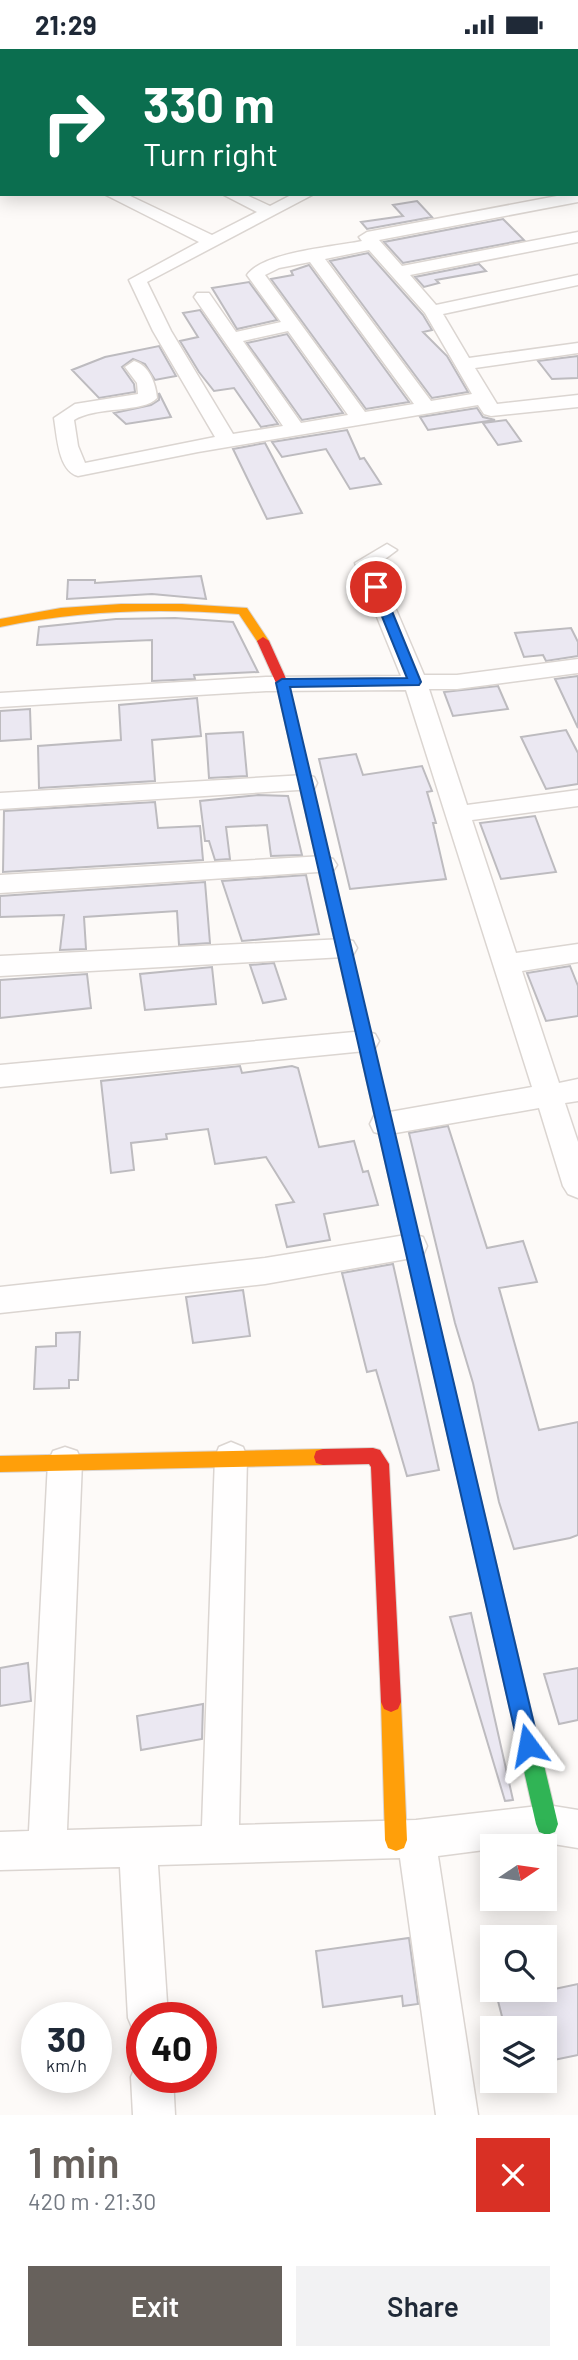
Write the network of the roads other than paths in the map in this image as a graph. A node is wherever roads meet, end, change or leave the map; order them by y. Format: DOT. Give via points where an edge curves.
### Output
graph roads {
  1 [pos="116,196"];
  2 [pos="234,196"];
  3 [pos="302,196"];
  4 [pos="578,197"];
  5 [pos="538,199"];
  6 [pos="270,212"];
  7 [pos="578,237"];
  8 [pos="211,241"];
  9 [pos="373,244"];
  10 [pos="314,256"];
  11 [pos="397,272"];
  12 [pos="569,282"];
  13 [pos="203,297"];
  14 [pos="578,302"];
  15 [pos="432,311"];
  16 [pos="293,325"];
  17 [pos="232,338"];
  18 [pos="578,348"];
  19 [pos="463,364"];
  20 [pos="134,367"];
  21 [pos="484,398"];
  22 [pos="578,401"];
  23 [pos="425,406"];
  24 [pos="360,418"];
  25 [pos="296,430"];
  26 [pos="227,441"];
  27 [pos="387,550"];
  28 [pos="0,623"];
  29 [pos="578,666"];
  30 [pos="415,682"];
  31 [pos="282,683"];
  32 [pos="0,700"];
  33 [pos="305,783"];
  34 [pos="578,798"];
  35 [pos="0,801"];
  36 [pos="457,814"];
  37 [pos="324,865"];
  38 [pos="0,884"];
  39 [pos="344,948"];
  40 [pos="578,953"];
  41 [pos="505,964"];
  42 [pos="0,966"];
  43 [pos="365,1041"];
  44 [pos="0,1076"];
  45 [pos="578,1090"];
  46 [pos="549,1095"];
  47 [pos="384,1124"];
  48 [pos="578,1186"];
  49 [pos="412,1246"];
  50 [pos="0,1300"];
  51 [pos="231,1457"];
  52 [pos="65,1462"];
  53 [pos="0,1464"];
  54 [pos="562,1826"];
  55 [pos="406,1839"];
  56 [pos="220,1844"];
  57 [pos="138,1847"];
  58 [pos="47,1850"];
  59 [pos="0,1851"];
  60 [pos="147,2002"];
  61 [pos="153,2093"];
  62 [pos="154,2115"];
  63 [pos="457,2115"];
  1 -- 8 [label="street"];
  2 -- 6 [label="street"];
  3 -- 6 [label="street"];
  4 -- 5 [label="street"];
  5 -- 9 [label="street" via="367,237"];
  6 -- 8 [label="street"];
  7 -- 11 [label="street"];
  8 -- 26 [label="street" via="144,274 138,286"];
  9 -- 10 [label="street"];
  9 -- 11 [label="street"];
  10 -- 16 [label="street" via="274,264 256,275"];
  10 -- 23 [label="street"];
  11 -- 15 [label="street"];
  12 -- 14 [label="street"];
  12 -- 15 [label="street"];
  13 -- 17 [label="street"];
  15 -- 19 [label="street"];
  16 -- 17 [label="street"];
  16 -- 24 [label="street"];
  17 -- 25 [label="street"];
  18 -- 19 [label="street"];
  19 -- 21 [label="street"];
  20 -- 26 [label="street" via="146,383 148,398 87,407 64,418 78,470"];
  21 -- 22 [label="street" via="491,410"];
  21 -- 23 [label="street"];
  23 -- 24 [label="street"];
  24 -- 25 [label="street"];
  25 -- 26 [label="street"];
  27 -- 30 [label="street" via="366,563"];
  28 -- 31 [label="street" via="30,615 104,608 199,606 243,611 259,632"];
  29 -- 30 [label="street" via="457,682"];
  30 -- 31 [label="street"];
  30 -- 36 [label="street"];
  31 -- 32 [label="street"];
  31 -- 33 [label="street"];
  33 -- 35 [label="street"];
  33 -- 37 [label="street"];
  34 -- 36 [label="street"];
  36 -- 41 [label="street"];
  37 -- 38 [label="street"];
  37 -- 39 [label="street"];
  39 -- 42 [label="street"];
  39 -- 43 [label="street"];
  40 -- 41 [label="street"];
  41 -- 46 [label="street"];
  43 -- 44 [label="street"];
  43 -- 47 [label="street"];
  45 -- 46 [label="street"];
  46 -- 47 [label="street"];
  46 -- 48 [label="street"];
  47 -- 49 [label="street"];
  49 -- 50 [label="street" via="265,1271"];
  49 -- 54 [label="street"];
  51 -- 52 [label="street"];
  51 -- 55 [label="street" via="356,1455 373,1457 380,1464"];
  51 -- 56 [label="street"];
  52 -- 53 [label="street"];
  52 -- 58 [label="street"];
  54 -- 55 [label="street"];
  55 -- 56 [label="street"];
  55 -- 63 [label="street"];
  56 -- 57 [label="street"];
  57 -- 58 [label="street"];
  57 -- 60 [label="street"];
  58 -- 59 [label="street"];
  61 -- 62 [label="street"];
}
